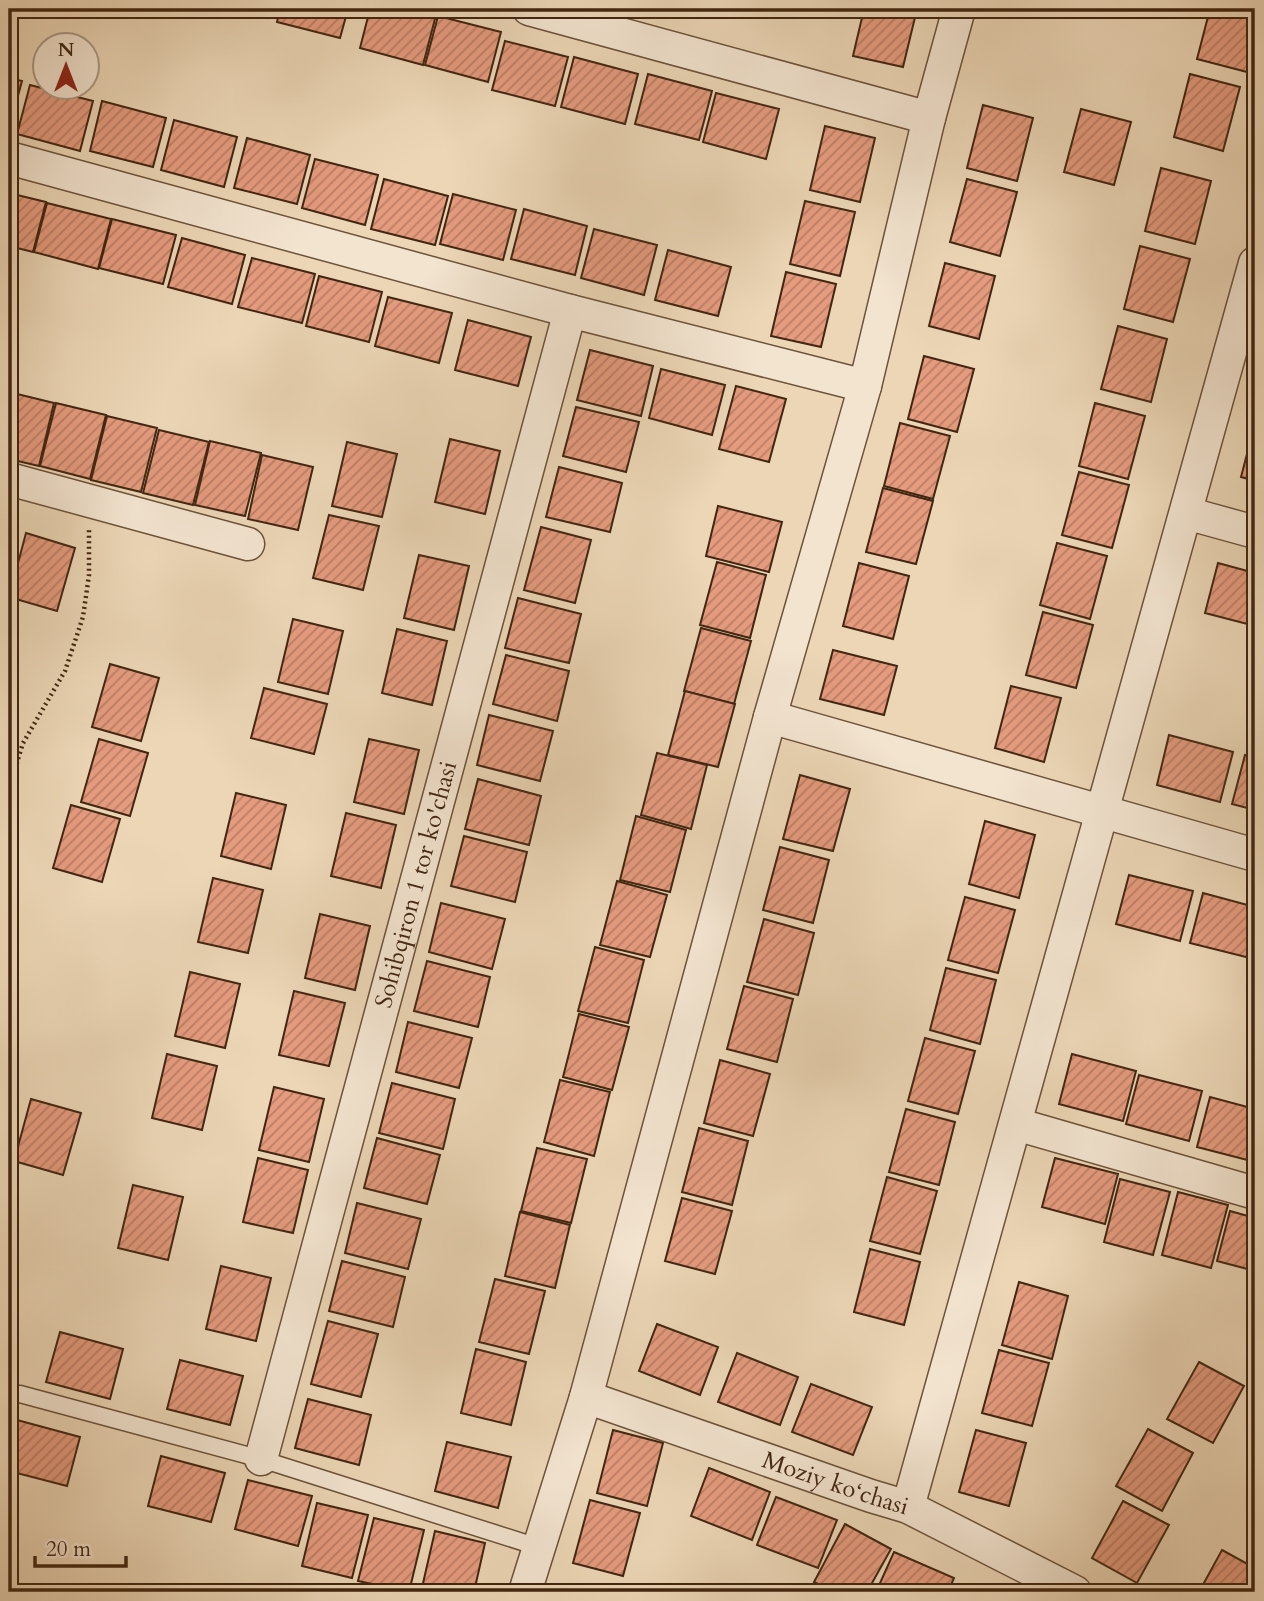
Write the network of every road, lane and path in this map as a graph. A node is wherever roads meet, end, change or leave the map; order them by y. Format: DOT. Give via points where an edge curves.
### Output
graph roads {
  1 [pos="529,9"];
  2 [pos="959,9"];
  3 [pos="929,118"];
  4 [pos="9,158"];
  5 [pos="1255,263"];
  6 [pos="570,311"];
  7 [pos="865,386"];
  8 [pos="9,479"];
  9 [pos="94,502"];
  10 [pos="1186,513"];
  11 [pos="1255,531"];
  12 [pos="248,544"];
  13 [pos="770,716"];
  14 [pos="9,807"];
  15 [pos="1100,812"];
  16 [pos="1255,855"];
  17 [pos="1016,1124"];
  18 [pos="1255,1193"];
  19 [pos="20,1394"];
  20 [pos="586,1396"];
  21 [pos="261,1459"];
  22 [pos="908,1507"];
  23 [pos="538,1547"];
  24 [pos="525,1592"];
  25 [pos="1075,1592"];
  1 -- 3 [label="street"];
  2 -- 3 [label="street"];
  3 -- 7 [label="street"];
  4 -- 6 [label="street"];
  5 -- 10 [label="street"];
  6 -- 7 [label="street"];
  6 -- 21 [label="street, Sohibqiron 1 tor ko'chasi"];
  7 -- 13 [label="street"];
  8 -- 9 [label="street"];
  9 -- 12 [label="street"];
  9 -- 14 [label="path" via="83,617 65,671 23,743"];
  10 -- 11 [label="street"];
  10 -- 15 [label="street"];
  13 -- 15 [label="street"];
  13 -- 20 [label="street"];
  15 -- 16 [label="street"];
  15 -- 17 [label="street"];
  17 -- 18 [label="street"];
  17 -- 22 [label="street"];
  19 -- 21 [label="lane"];
  20 -- 22 [label="street, Moziy ko‘chasi"];
  20 -- 23 [label="street"];
  21 -- 23 [label="lane"];
  22 -- 25 [label="street, Moziy ko‘chasi"];
  23 -- 24 [label="street"];
}
